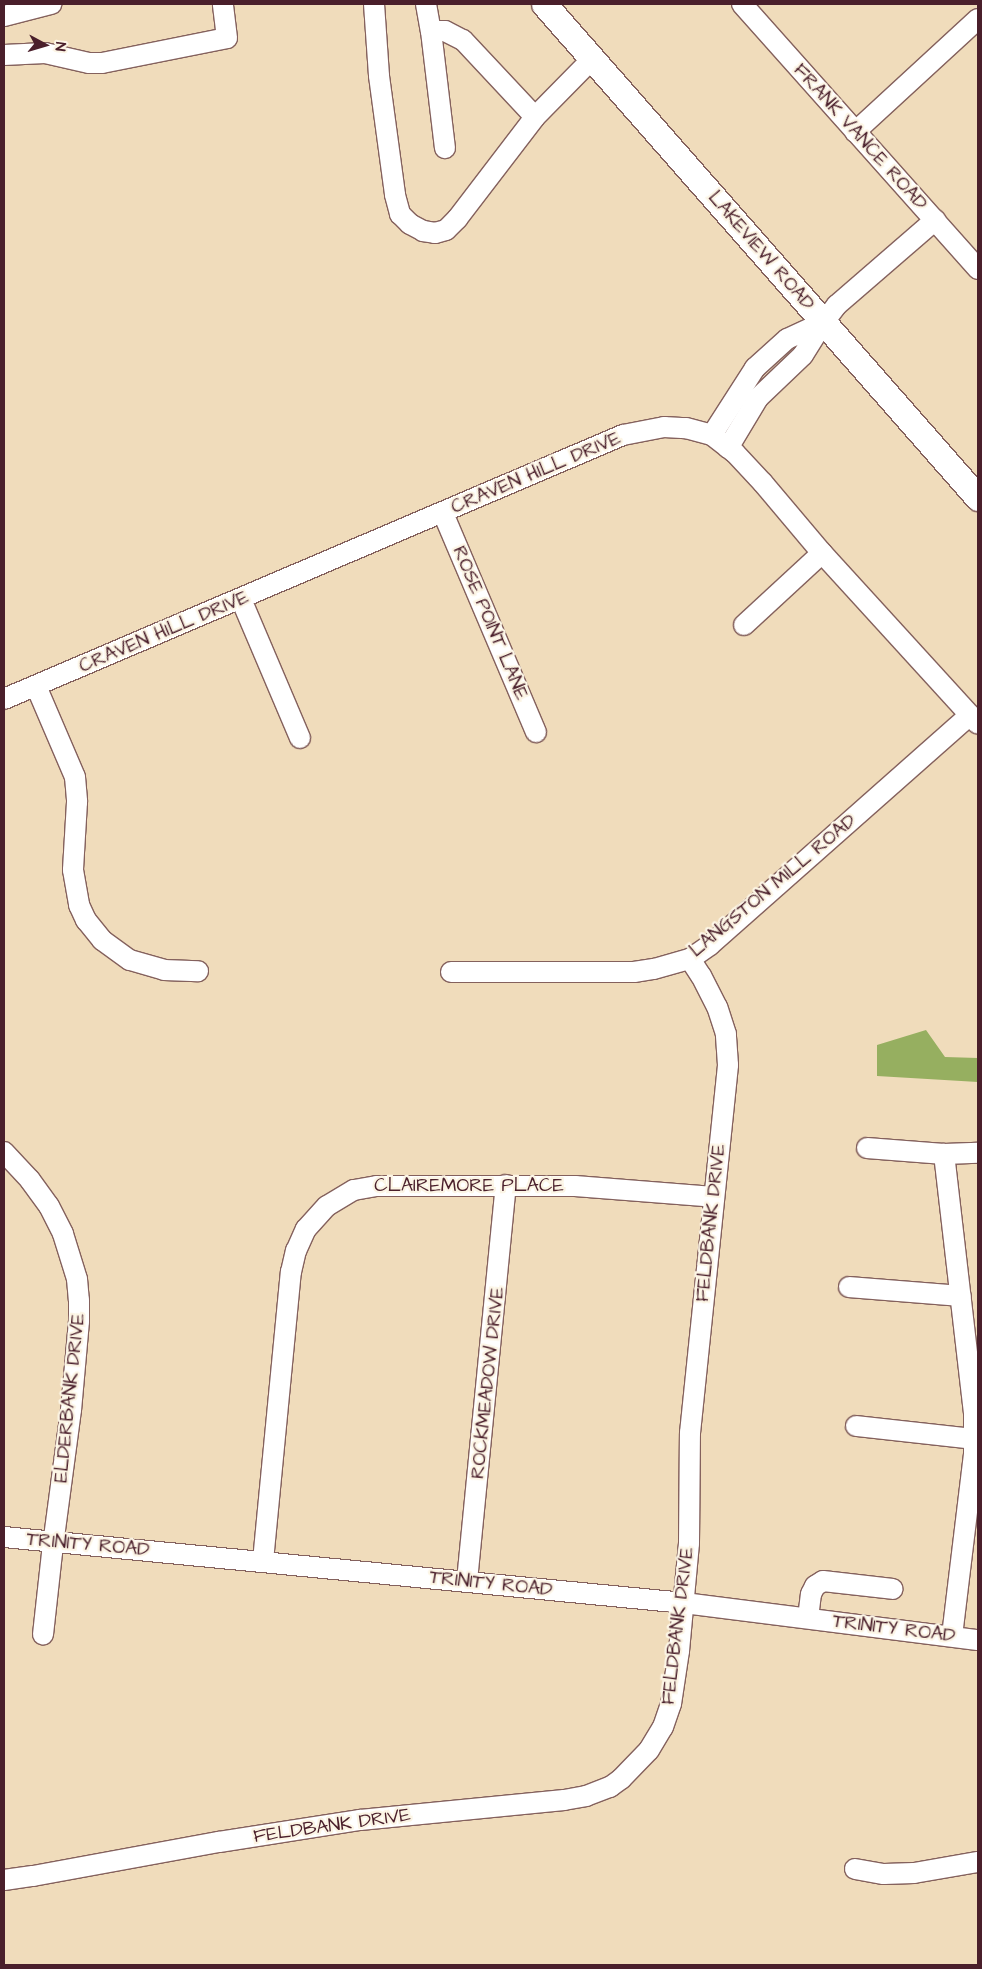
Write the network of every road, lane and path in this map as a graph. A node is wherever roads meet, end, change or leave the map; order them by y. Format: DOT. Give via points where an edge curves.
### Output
graph roads {
  1 [pos="51,4"];
  2 [pos="223,4"];
  3 [pos="374,4"];
  4 [pos="426,4"];
  5 [pos="544,4"];
  6 [pos="742,4"];
  7 [pos="4,16"];
  8 [pos="978,19"];
  9 [pos="432,31"];
  10 [pos="4,55"];
  11 [pos="592,59"];
  12 [pos="535,117"];
  13 [pos="855,132"];
  14 [pos="445,148"];
  15 [pos="934,220"];
  16 [pos="978,269"];
  17 [pos="824,322"];
  18 [pos="712,435"];
  19 [pos="728,448"];
  20 [pos="978,498"];
  21 [pos="443,513"];
  22 [pos="822,553"];
  23 [pos="241,599"];
  24 [pos="744,625"];
  25 [pos="36,686"];
  26 [pos="4,699"];
  27 [pos="974,719"];
  28 [pos="536,732"];
  29 [pos="300,738"];
  30 [pos="690,959"];
  31 [pos="198,971"];
  32 [pos="451,972"];
  33 [pos="867,1148"];
  34 [pos="4,1152"];
  35 [pos="978,1152"];
  36 [pos="944,1154"];
  37 [pos="506,1185"];
  38 [pos="714,1197"];
  39 [pos="849,1287"];
  40 [pos="961,1296"];
  41 [pos="856,1426"];
  42 [pos="974,1439"];
  43 [pos="4,1537"];
  44 [pos="53,1542"];
  45 [pos="263,1561"];
  46 [pos="467,1581"];
  47 [pos="893,1589"];
  48 [pos="684,1604"];
  49 [pos="808,1618"];
  50 [pos="44,1635"];
  51 [pos="952,1636"];
  52 [pos="978,1640"];
  53 [pos="978,1862"];
  54 [pos="855,1869"];
  55 [pos="4,1880"];
  1 -- 7 [label="street"];
  2 -- 10 [label="street" via="227,38 89,63 37,52"];
  3 -- 12 [label="street" via="395,195 400,214 410,224 423,231 436,233 446,230"];
  4 -- 9 [label="street"];
  5 -- 11 [label="main road, LAKEVIEW ROAD"];
  6 -- 13 [label="street, FRANK VANCE ROAD"];
  8 -- 13 [label="street"];
  9 -- 12 [label="street" via="445,31 462,40"];
  9 -- 14 [label="street"];
  11 -- 12 [label="street"];
  11 -- 17 [label="main road, LAKEVIEW ROAD"];
  13 -- 15 [label="street, FRANK VANCE ROAD"];
  15 -- 16 [label="street, FRANK VANCE ROAD"];
  15 -- 17 [label="street" via="837,305"];
  17 -- 18 [label="street" via="787,339 755,368"];
  17 -- 19 [label="street" via="803,355 758,398"];
  17 -- 20 [label="main road, LAKEVIEW ROAD"];
  18 -- 19 [label="street, CRAVEN HILL DRIVE"];
  18 -- 21 [label="street, CRAVEN HILL DRIVE" via="686,428 664,427 623,435"];
  19 -- 22 [label="street, CRAVEN HILL DRIVE" via="764,483"];
  21 -- 23 [label="street, CRAVEN HILL DRIVE"];
  21 -- 28 [label="street, ROSE POINT LANE"];
  22 -- 24 [label="street"];
  22 -- 27 [label="street, CRAVEN HILL DRIVE"];
  23 -- 25 [label="street, CRAVEN HILL DRIVE"];
  23 -- 29 [label="street"];
  25 -- 26 [label="street, CRAVEN HILL DRIVE"];
  25 -- 31 [label="street" via="75,777 77,802 73,870 79,905 86,920 102,940 130,960 164,970"];
  27 -- 30 [label="street, LANGSTON MILL ROAD"];
  30 -- 32 [label="street, LANGSTON MILL ROAD" via="654,970 634,972"];
  30 -- 38 [label="street, FELDBANK DRIVE" via="717,1007 726,1034 728,1065"];
  33 -- 36 [label="street"];
  34 -- 44 [label="street, ELDERBANK DRIVE" via="49,1206 63,1234 77,1279 80,1321"];
  35 -- 36 [label="street"];
  36 -- 40 [label="street"];
  37 -- 38 [label="street, CLAIREMORE PLACE" via="617,1188"];
  37 -- 45 [label="street, CLAIREMORE PLACE" via="364,1187 344,1194 327,1206 306,1229 296,1251 292,1272"];
  37 -- 46 [label="street, ROCKMEADOW DRIVE"];
  38 -- 48 [label="street, FELDBANK DRIVE" via="690,1433 689,1543"];
  39 -- 40 [label="street"];
  40 -- 42 [label="street"];
  41 -- 42 [label="street"];
  42 -- 51 [label="street"];
  43 -- 44 [label="street, TRINITY ROAD"];
  44 -- 45 [label="street, TRINITY ROAD"];
  44 -- 50 [label="street, ELDERBANK DRIVE"];
  45 -- 46 [label="street, TRINITY ROAD"];
  46 -- 48 [label="street, TRINITY ROAD"];
  47 -- 49 [label="street" via="823,1581 811,1594"];
  48 -- 49 [label="street, TRINITY ROAD"];
  48 -- 55 [label="street, FELDBANK DRIVE" via="671,1704 663,1726 638,1762 621,1779 598,1792 564,1800 350,1822"];
  49 -- 51 [label="street, TRINITY ROAD"];
  51 -- 52 [label="street, TRINITY ROAD"];
  53 -- 54 [label="street" via="914,1873 884,1874"];
}
